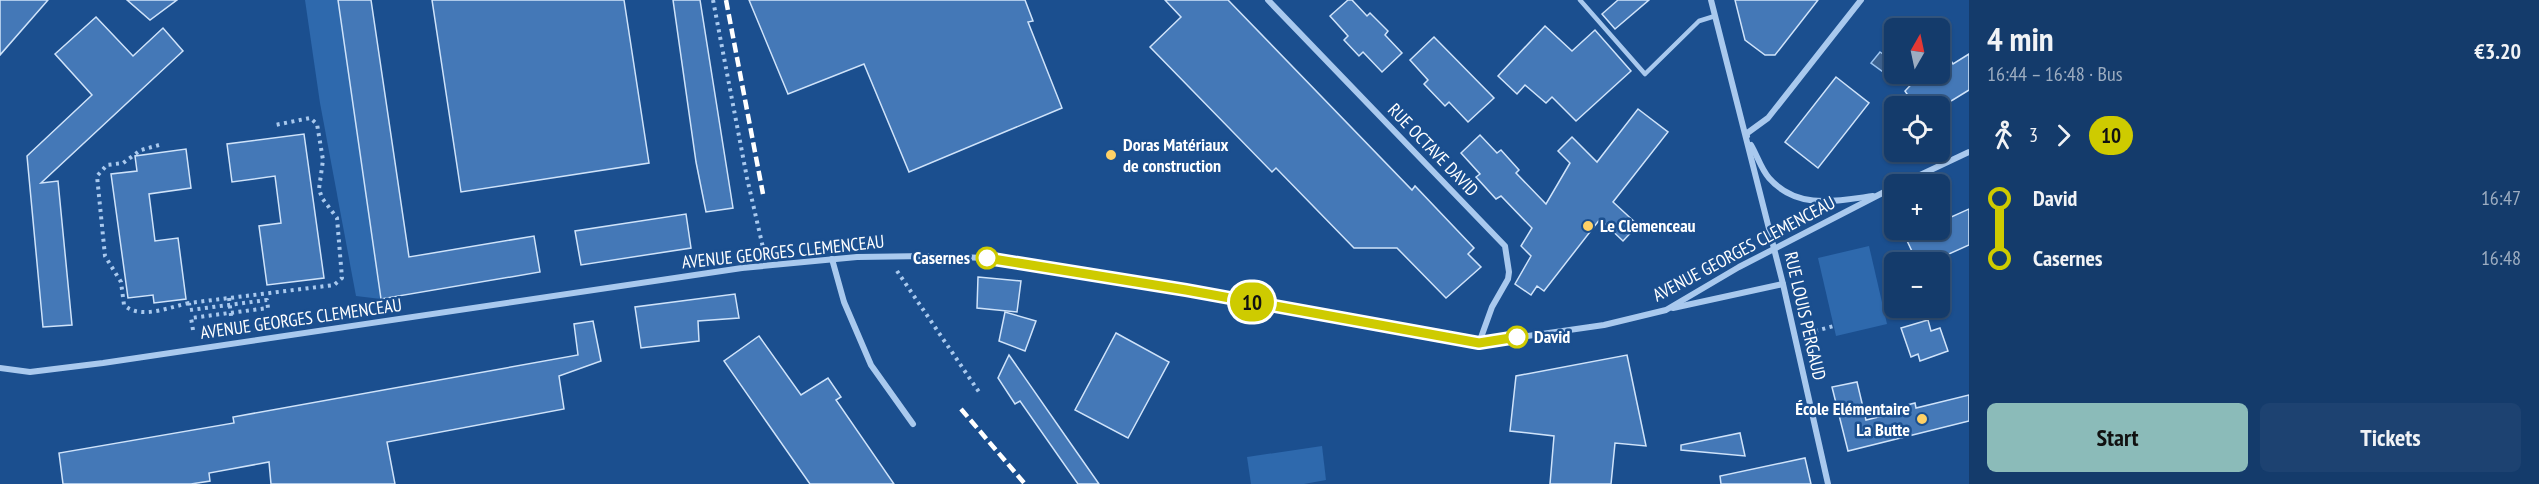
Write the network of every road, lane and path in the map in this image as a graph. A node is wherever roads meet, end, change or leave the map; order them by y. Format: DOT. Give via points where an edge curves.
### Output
graph roads {
  1 [pos="712,0"];
  2 [pos="1269,0"];
  3 [pos="1580,0"];
  4 [pos="1711,0"];
  5 [pos="1861,0"];
  6 [pos="1714,16"];
  7 [pos="275,124"];
  8 [pos="1746,134"];
  9 [pos="159,145"];
  10 [pos="1969,152"];
  11 [pos="1922,174"];
  12 [pos="1884,192"];
  13 [pos="1879,195"];
  14 [pos="1775,249"];
  15 [pos="888,256"];
  16 [pos="832,259"];
  17 [pos="767,266"];
  18 [pos="1783,284"];
  19 [pos="229,298"];
  20 [pos="189,303"];
  21 [pos="230,304"];
  22 [pos="1666,310"];
  23 [pos="231,313"];
  24 [pos="232,325"];
  25 [pos="1834,326"];
  26 [pos="193,330"];
  27 [pos="1815,331"];
  28 [pos="1479,343"];
  29 [pos="0,369"];
  30 [pos="981,395"];
  31 [pos="913,424"];
  32 [pos="1828,484"];
  1 -- 17 [label="path"];
  2 -- 28 [label="street, RUE OCTAVE DAVID" via="1505,246 1508,279"];
  3 -- 6 [label="lane" via="1645,74 1699,21"];
  4 -- 6 [label="street, RUE LOUIS PERGAUD"];
  5 -- 8 [label="street" via="1768,118"];
  6 -- 8 [label="street, RUE LOUIS PERGAUD"];
  7 -- 19 [label="path" via="310,118 317,124 323,160 319,189 337,218 342,278 334,285"];
  8 -- 13 [label="street" via="1768,177 1780,188 1809,202"];
  8 -- 14 [label="street, RUE LOUIS PERGAUD"];
  9 -- 20 [label="path" via="141,150 123,163 107,165 97,176 105,256 117,273 128,309 143,312"];
  10 -- 11 [label="street"];
  12 -- 13 [label="street, AVENUE GEORGES CLEMENCEAU"];
  13 -- 14 [label="street, AVENUE GEORGES CLEMENCEAU"];
  14 -- 18 [label="street, RUE LOUIS PERGAUD"];
  14 -- 22 [label="street, AVENUE GEORGES CLEMENCEAU"];
  15 -- 16 [label="street, AVENUE GEORGES CLEMENCEAU"];
  15 -- 28 [label="street, AVENUE GEORGES CLEMENCEAU" via="987,258"];
  15 -- 30 [label="path"];
  16 -- 17 [label="street, AVENUE GEORGES CLEMENCEAU"];
  16 -- 31 [label="street" via="844,302 871,365"];
  17 -- 29 [label="street, AVENUE GEORGES CLEMENCEAU" via="114,361 30,372"];
  18 -- 22 [label="street"];
  18 -- 32 [label="street, RUE LOUIS PERGAUD"];
  19 -- 20 [label="path"];
  19 -- 21 [label="path"];
  20 -- 21 [label="path" via="190,310"];
  21 -- 23 [label="path"];
  21 -- 23 [label="path" via="267,300 268,308"];
  22 -- 28 [label="street, AVENUE GEORGES CLEMENCEAU" via="1604,325"];
  23 -- 24 [label="path"];
  23 -- 26 [label="path" via="191,318"];
  25 -- 27 [label="path"];
}
